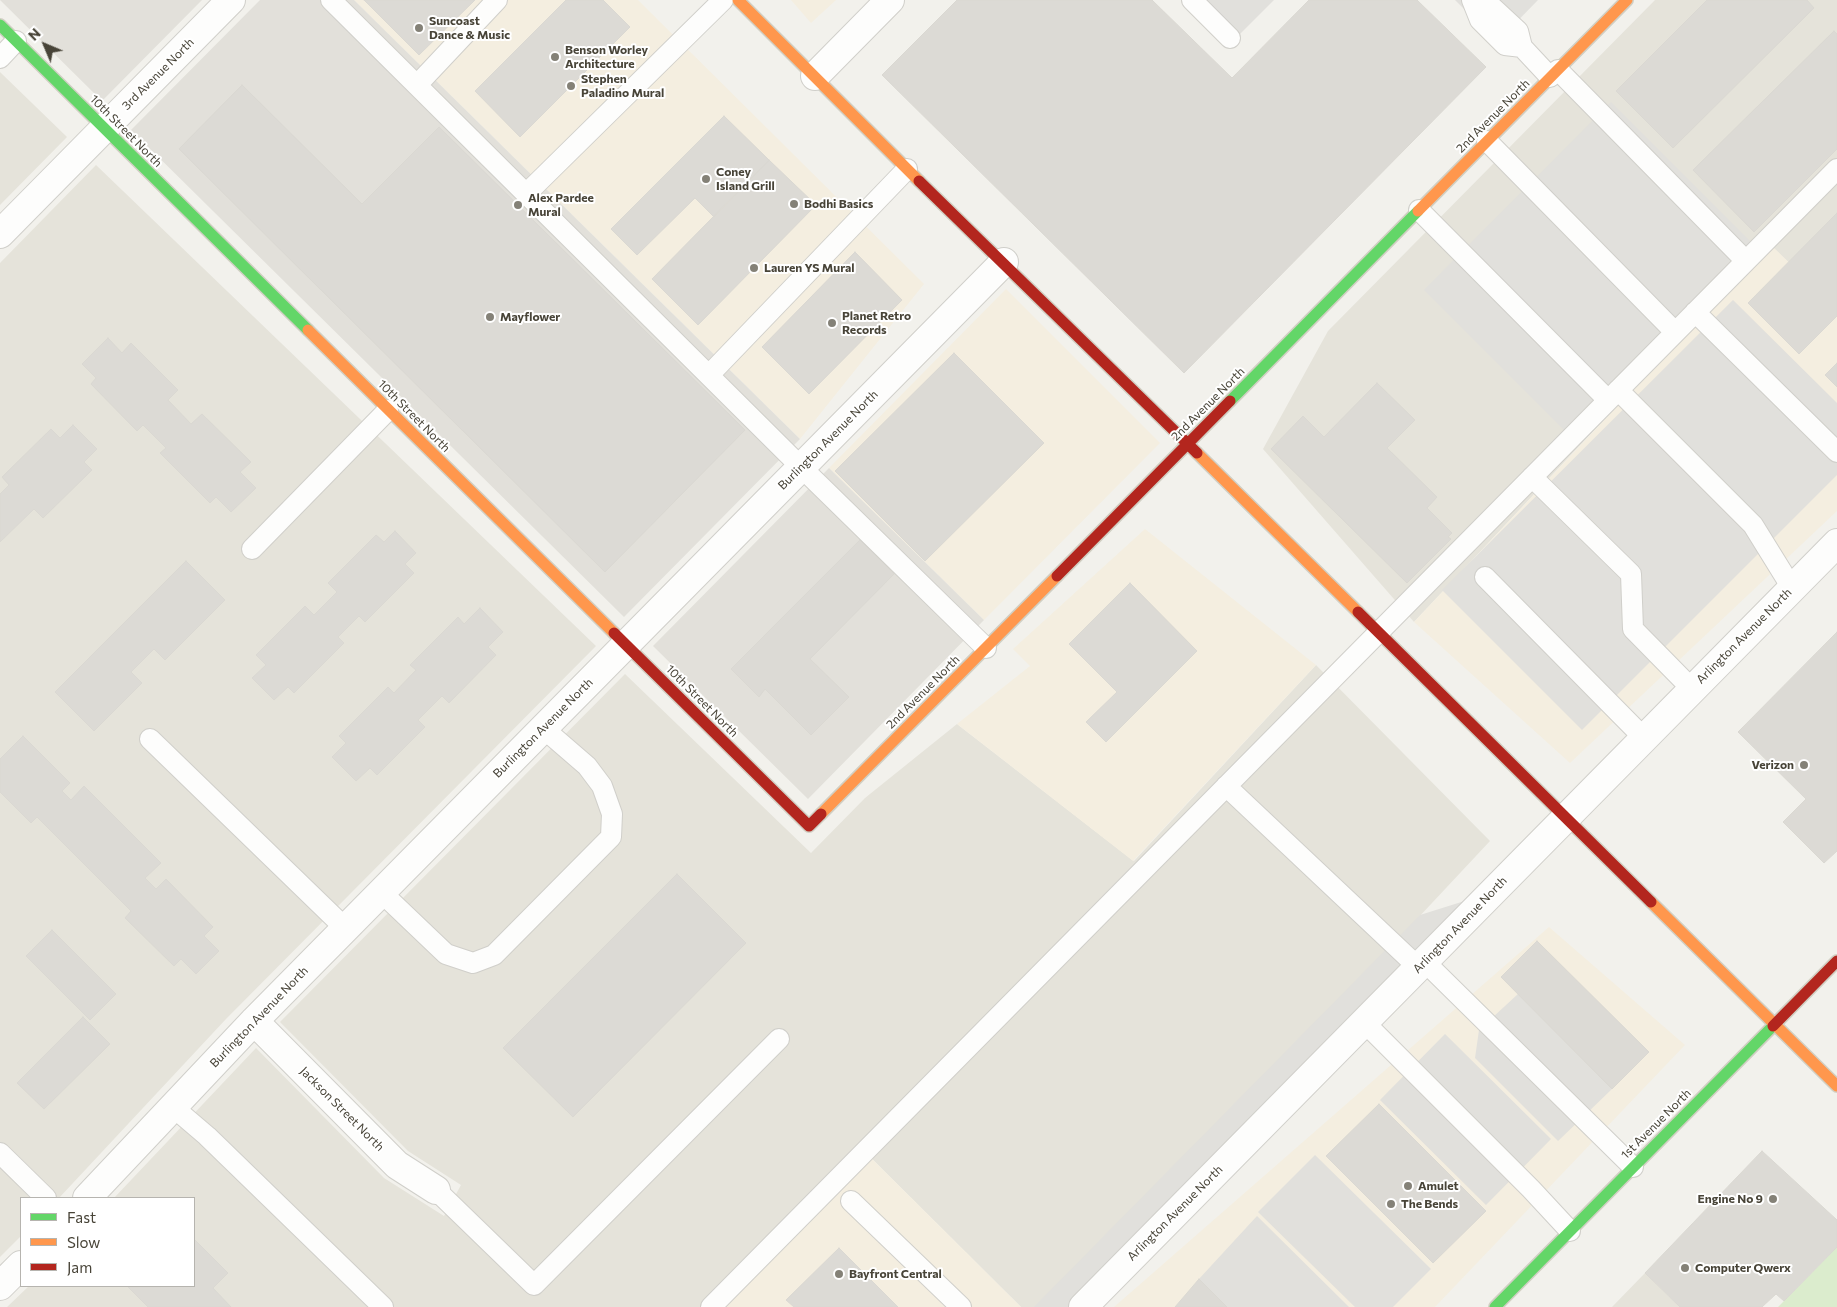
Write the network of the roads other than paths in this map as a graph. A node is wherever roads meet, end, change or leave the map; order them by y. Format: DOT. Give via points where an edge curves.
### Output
graph roads {
  1 [pos="231,0"];
  2 [pos="331,0"];
  3 [pos="497,0"];
  4 [pos="723,0"];
  5 [pos="738,0"];
  6 [pos="890,0"];
  7 [pos="1192,0"];
  8 [pos="1472,0"];
  9 [pos="1478,0"];
  10 [pos="1627,0"];
  11 [pos="0,26"];
  12 [pos="1230,38"];
  13 [pos="16,42"];
  14 [pos="1522,48"];
  15 [pos="0,58"];
  16 [pos="1554,74"];
  17 [pos="815,76"];
  18 [pos="417,85"];
  19 [pos="104,128"];
  20 [pos="1487,141"];
  21 [pos="907,169"];
  22 [pos="1837,169"];
  23 [pos="526,194"];
  24 [pos="1419,210"];
  25 [pos="0,234"];
  26 [pos="1746,261"];
  27 [pos="1004,262"];
  28 [pos="1695,312"];
  29 [pos="1675,332"];
  30 [pos="709,375"];
  31 [pos="1613,395"];
  32 [pos="388,410"];
  33 [pos="1187,444"];
  34 [pos="1837,452"];
  35 [pos="801,467"];
  36 [pos="1532,477"];
  37 [pos="1837,543"];
  38 [pos="252,549"];
  39 [pos="1485,577"];
  40 [pos="1792,588"];
  41 [pos="1378,633"];
  42 [pos="626,645"];
  43 [pos="986,648"];
  44 [pos="1692,689"];
  45 [pos="543,728"];
  46 [pos="150,738"];
  47 [pos="1644,738"];
  48 [pos="1226,786"];
  49 [pos="1565,818"];
  50 [pos="809,826"];
  51 [pos="381,892"];
  52 [pos="345,928"];
  53 [pos="1837,961"];
  54 [pos="1421,964"];
  55 [pos="254,1021"];
  56 [pos="1364,1022"];
  57 [pos="1774,1024"];
  58 [pos="779,1039"];
  59 [pos="1837,1086"];
  60 [pos="173,1107"];
  61 [pos="0,1153"];
  62 [pos="1633,1167"];
  63 [pos="436,1190"];
  64 [pos="45,1197"];
  65 [pos="88,1197"];
  66 [pos="851,1201"];
  67 [pos="1570,1231"];
  68 [pos="20,1266"];
  69 [pos="0,1286"];
  70 [pos="383,1307"];
  71 [pos="711,1307"];
  72 [pos="961,1307"];
  73 [pos="1083,1307"];
  74 [pos="1495,1307"];
  1 -- 19 [label="street, 3rd Avenue North"];
  2 -- 18 [label="lane"];
  3 -- 18 [label="lane"];
  4 -- 23 [label="lane"];
  5 -- 17 [label="street"];
  6 -- 17 [label="street"];
  7 -- 12 [label="lane"];
  8 -- 14 [label="lane" via="1480,20 1505,45"];
  9 -- 14 [label="lane" via="1492,7 1518,31"];
  10 -- 16 [label="street, 2nd Avenue North"];
  11 -- 13 [label="street, 10th Street North"];
  13 -- 15 [label="lane"];
  13 -- 19 [label="street, 10th Street North"];
  14 -- 16 [label="lane"];
  16 -- 20 [label="street, 2nd Avenue North"];
  16 -- 26 [label="lane"];
  17 -- 21 [label="street"];
  18 -- 23 [label="lane"];
  19 -- 25 [label="street, 3rd Avenue North"];
  19 -- 32 [label="street, 10th Street North"];
  20 -- 24 [label="street, 2nd Avenue North"];
  20 -- 29 [label="lane"];
  21 -- 27 [label="street"];
  21 -- 30 [label="lane"];
  22 -- 26 [label="lane"];
  23 -- 30 [label="lane"];
  24 -- 31 [label="lane"];
  24 -- 33 [label="street, 2nd Avenue North"];
  26 -- 28 [label="lane"];
  27 -- 33 [label="street"];
  27 -- 35 [label="street, Burlington Avenue North"];
  28 -- 29 [label="lane"];
  28 -- 34 [label="lane"];
  29 -- 31 [label="lane"];
  30 -- 35 [label="lane"];
  31 -- 36 [label="lane"];
  31 -- 40 [label="lane" via="1753,525"];
  32 -- 38 [label="lane"];
  32 -- 42 [label="street, 10th Street North"];
  33 -- 41 [label="street"];
  33 -- 43 [label="street, 2nd Avenue North"];
  35 -- 42 [label="street, Burlington Avenue North"];
  35 -- 43 [label="lane"];
  36 -- 41 [label="lane"];
  36 -- 44 [label="lane" via="1631,574 1633,629"];
  37 -- 40 [label="street, Arlington Avenue North"];
  39 -- 47 [label="lane"];
  40 -- 44 [label="street, Arlington Avenue North"];
  41 -- 48 [label="lane"];
  41 -- 49 [label="street"];
  42 -- 45 [label="street, Burlington Avenue North"];
  42 -- 50 [label="street, 10th Street North"];
  43 -- 50 [label="street, 2nd Avenue North"];
  44 -- 47 [label="street, Arlington Avenue North"];
  45 -- 51 [label="street, Burlington Avenue North"];
  45 -- 51 [label="lane" via="587,766 602,786 612,814 611,837 494,954 473,963 446,954"];
  46 -- 52 [label="lane"];
  47 -- 49 [label="street, Arlington Avenue North"];
  48 -- 54 [label="lane"];
  48 -- 71 [label="lane"];
  49 -- 54 [label="street, Arlington Avenue North"];
  49 -- 57 [label="street"];
  51 -- 52 [label="street, Burlington Avenue North"];
  52 -- 55 [label="street, Burlington Avenue North"];
  53 -- 57 [label="street, 1st Avenue North"];
  54 -- 56 [label="street, Arlington Avenue North"];
  54 -- 62 [label="lane"];
  55 -- 60 [label="street, Burlington Avenue North"];
  55 -- 63 [label="street, Jackson Street North" via="397,1165"];
  56 -- 67 [label="lane"];
  56 -- 73 [label="street, Arlington Avenue North"];
  57 -- 59 [label="street"];
  57 -- 62 [label="street, 1st Avenue North"];
  58 -- 63 [label="lane" via="534,1285"];
  60 -- 65 [label="street, Burlington Avenue North"];
  60 -- 70 [label="lane"];
  61 -- 64 [label="lane"];
  62 -- 67 [label="street, 1st Avenue North"];
  66 -- 72 [label="lane"];
  67 -- 74 [label="street, 1st Avenue North"];
  68 -- 69 [label="street"];
}
